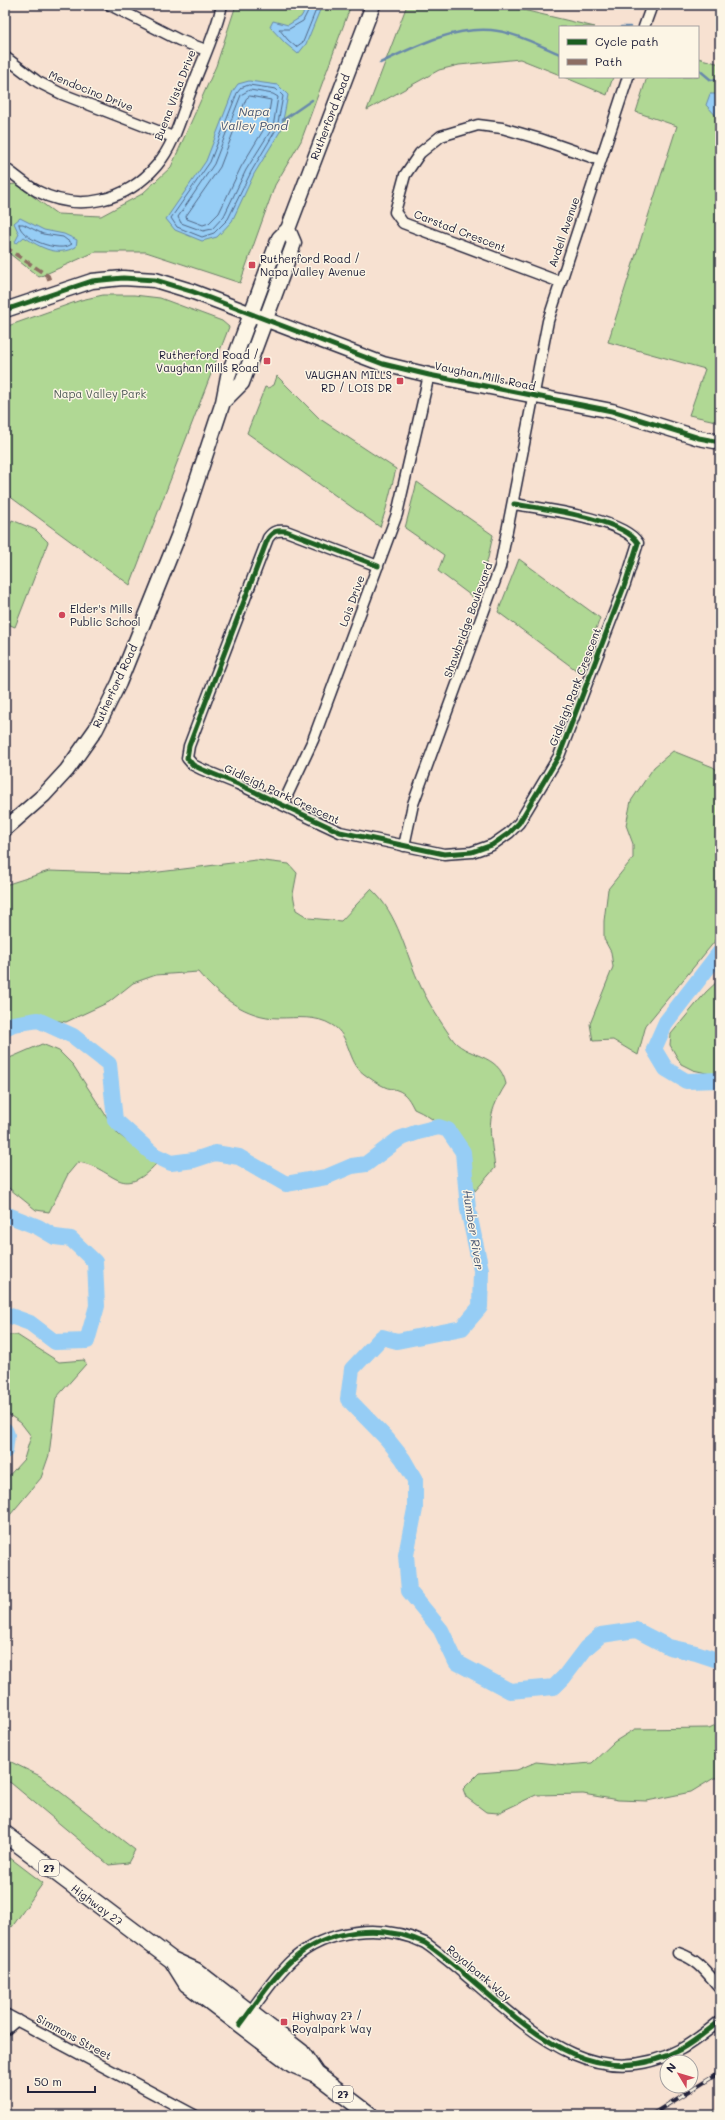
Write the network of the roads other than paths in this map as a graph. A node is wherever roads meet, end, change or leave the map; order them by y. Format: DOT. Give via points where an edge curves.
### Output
graph roads {
  1 [pos="110,5"];
  2 [pos="222,5"];
  3 [pos="372,5"];
  4 [pos="652,5"];
  5 [pos="644,26"];
  6 [pos="206,50"];
  7 [pos="5,57"];
  8 [pos="628,78"];
  9 [pos="173,138"];
  10 [pos="600,160"];
  11 [pos="5,168"];
  12 [pos="288,229"];
  13 [pos="560,282"];
  14 [pos="5,310"];
  15 [pos="251,314"];
  16 [pos="266,320"];
  17 [pos="429,375"];
  18 [pos="533,396"];
  19 [pos="223,402"];
  20 [pos="720,442"];
  21 [pos="514,504"];
  22 [pos="378,566"];
  23 [pos="283,804"];
  24 [pos="5,829"];
  25 [pos="404,846"];
  26 [pos="5,1834"];
  27 [pos="678,1953"];
  28 [pos="172,1960"];
  29 [pos="720,1988"];
  30 [pos="250,2012"];
  31 [pos="5,2014"];
  32 [pos="17,2020"];
  33 [pos="720,2021"];
  34 [pos="240,2025"];
  35 [pos="5,2030"];
  36 [pos="316,2074"];
  37 [pos="189,2114"];
  38 [pos="370,2115"];
  1 -- 6 [label="street" via="179,40"];
  2 -- 6 [label="street, Buena Vista Drive"];
  3 -- 12 [label="main road, Rutherford Road"];
  4 -- 5 [label="street"];
  6 -- 9 [label="street, Buena Vista Drive"];
  7 -- 9 [label="street, Mendocino Drive" via="38,82 62,94"];
  8 -- 10 [label="street, Avdell Avenue"];
  9 -- 11 [label="street, Buena Vista Drive" via="157,165 135,185 116,196 90,203 62,201 36,191"];
  10 -- 13 [label="street, Avdell Avenue"];
  10 -- 13 [label="street, Carstad Crescent" via="509,130 478,125 440,136 420,153 405,175 395,212 403,223"];
  12 -- 15 [label="main road, Rutherford Road" via="280,238"];
  12 -- 16 [label="main road, Rutherford Road" via="294,243"];
  13 -- 18 [label="street, Avdell Avenue" via="548,321"];
  14 -- 15 [label="main road, Vaughan Mills Road" via="92,281 123,278 155,280"];
  15 -- 16 [label="main road, Vaughan Mills Road"];
  15 -- 19 [label="main road, Rutherford Road" via="228,376"];
  16 -- 17 [label="main road, Vaughan Mills Road" via="366,358"];
  16 -- 19 [label="main road, Rutherford Road" via="242,383"];
  17 -- 18 [label="main road, Vaughan Mills Road"];
  17 -- 22 [label="street, Lois Drive" via="398,514"];
  18 -- 20 [label="main road, Vaughan Mills Road" via="612,411"];
  18 -- 21 [label="street, Shawbridge Boulevard"];
  19 -- 24 [label="main road, Rutherford Road" via="181,529 107,708 96,729 67,770 39,800"];
  21 -- 25 [label="street, Shawbridge Boulevard" via="500,567 413,804"];
  21 -- 25 [label="street, Gidleigh Park Crescent" via="557,511 604,523 630,535 638,543 636,550 559,756 519,823 498,841 472,852 437,853"];
  22 -- 23 [label="street, Lois Drive" via="313,740"];
  22 -- 23 [label="street, Gidleigh Park Crescent" via="286,531 278,530 268,538 187,758 192,765"];
  23 -- 25 [label="street, Gidleigh Park Crescent" via="340,832"];
  26 -- 28 [label="main road, Highway 27 / 27"];
  27 -- 29 [label="street" via="698,1962"];
  28 -- 30 [label="main road, Highway 27 / 27" via="196,1971"];
  28 -- 34 [label="main road, Highway 27 / 27" via="187,1984"];
  30 -- 33 [label="street, Royalpark Way" via="282,1970 305,1950 344,1934 373,1931 405,1935 425,1943 548,2042 575,2056 597,2063 649,2062 681,2049"];
  30 -- 34 [label="street, Royalpark Way"];
  30 -- 36 [label="main road, Highway 27 / 27" via="301,2052"];
  31 -- 32 [label="street, Simmons Street"];
  32 -- 35 [label="street"];
  32 -- 37 [label="street, Simmons Street"];
  34 -- 36 [label="main road, Highway 27 / 27" via="292,2064"];
  36 -- 38 [label="main road, Highway 27 / 27"];
}
